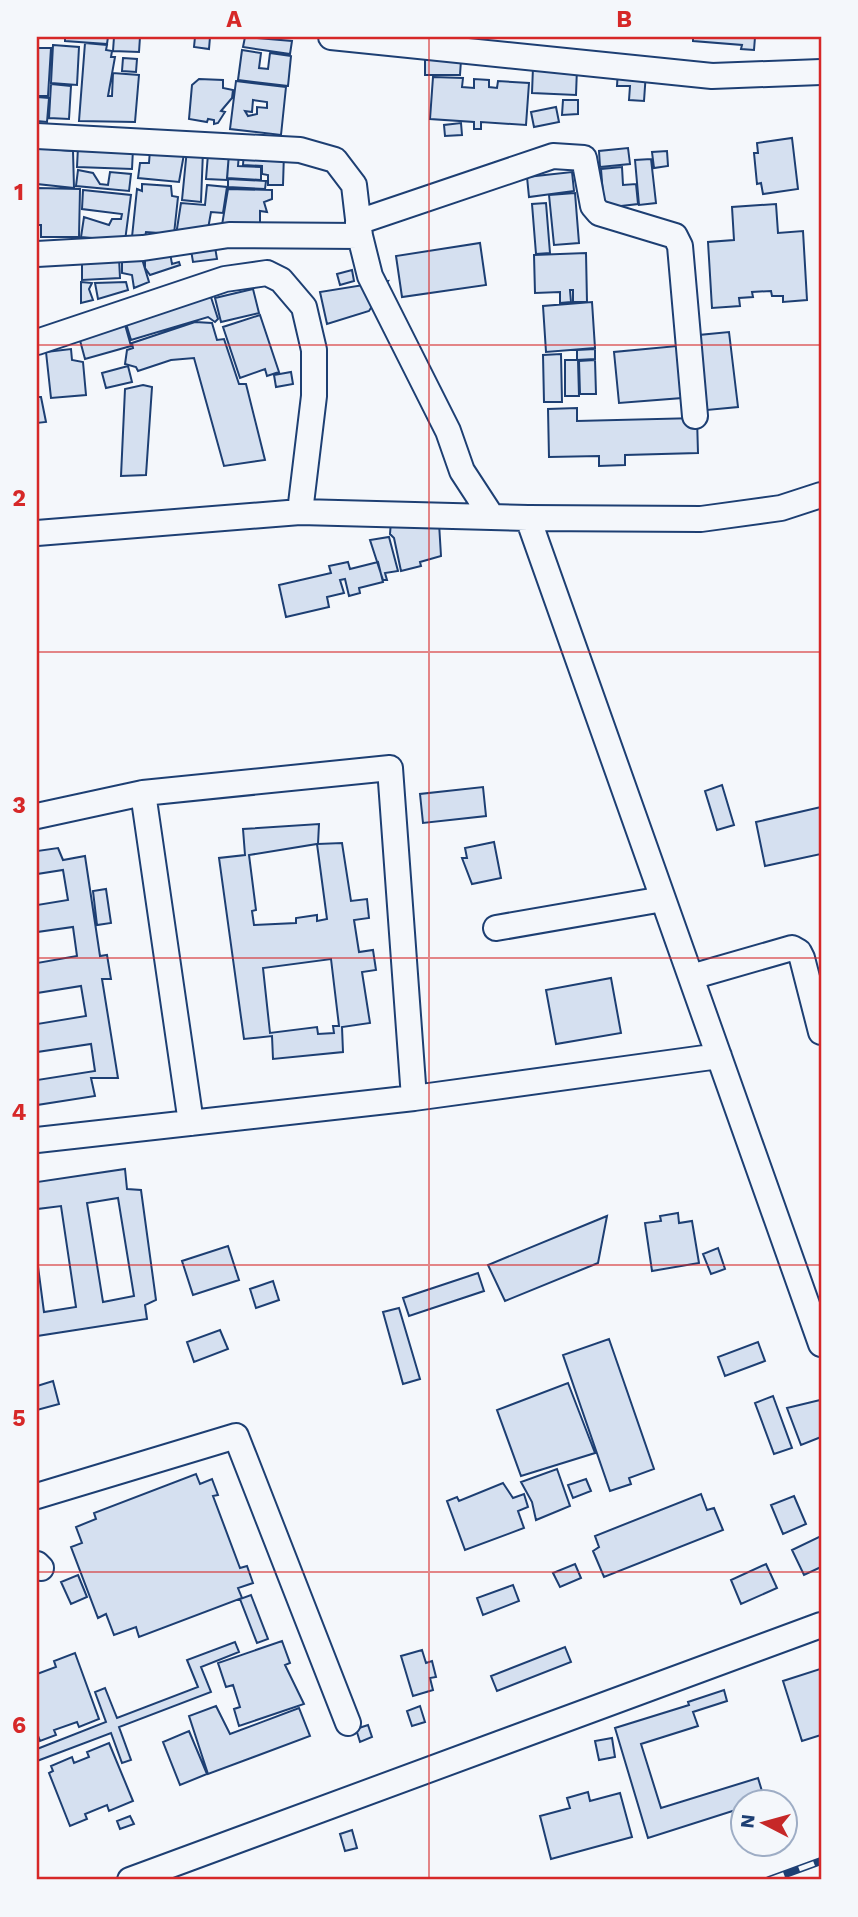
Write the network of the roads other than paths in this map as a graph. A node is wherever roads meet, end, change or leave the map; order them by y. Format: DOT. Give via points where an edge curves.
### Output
graph roads {
  1 [pos="331,37"];
  2 [pos="821,72"];
  3 [pos="37,136"];
  4 [pos="359,229"];
  5 [pos="37,254"];
  6 [pos="37,342"];
  7 [pos="695,416"];
  8 [pos="821,495"];
  9 [pos="300,512"];
  10 [pos="492,517"];
  11 [pos="528,518"];
  12 [pos="37,533"];
  13 [pos="143,793"];
  14 [pos="37,816"];
  15 [pos="663,899"];
  16 [pos="496,928"];
  17 [pos="691,977"];
  18 [pos="821,1032"];
  19 [pos="719,1056"];
  20 [pos="414,1098"];
  21 [pos="191,1123"];
  22 [pos="37,1140"];
  23 [pos="821,1344"];
  24 [pos="37,1496"];
  25 [pos="821,1625"];
  26 [pos="348,1723"];
  27 [pos="130,1880"];
  1 -- 2 [label="street" via="712,76"];
  3 -- 4 [label="street" via="300,150 335,160 354,185"];
  4 -- 5 [label="street" via="229,235 143,248"];
  4 -- 7 [label="street" via="553,156 584,158 593,206 599,213 675,236 680,246"];
  4 -- 10 [label="street" via="370,276 448,430 462,471"];
  6 -- 9 [label="street" via="225,279 267,273 281,280 304,307 314,351 314,396"];
  8 -- 11 [label="street" via="781,508 701,519"];
  9 -- 10 [label="street"];
  9 -- 12 [label="street"];
  10 -- 11 [label="street"];
  11 -- 15 [label="street"];
  13 -- 14 [label="street"];
  13 -- 20 [label="street" via="390,768"];
  13 -- 21 [label="street"];
  15 -- 16 [label="street"];
  15 -- 17 [label="street"];
  17 -- 18 [label="street" via="792,948 802,958"];
  17 -- 19 [label="street"];
  19 -- 20 [label="street"];
  19 -- 23 [label="street"];
  20 -- 21 [label="street"];
  21 -- 22 [label="street"];
  24 -- 26 [label="street" via="236,1436"];
  25 -- 27 [label="street"];
}
